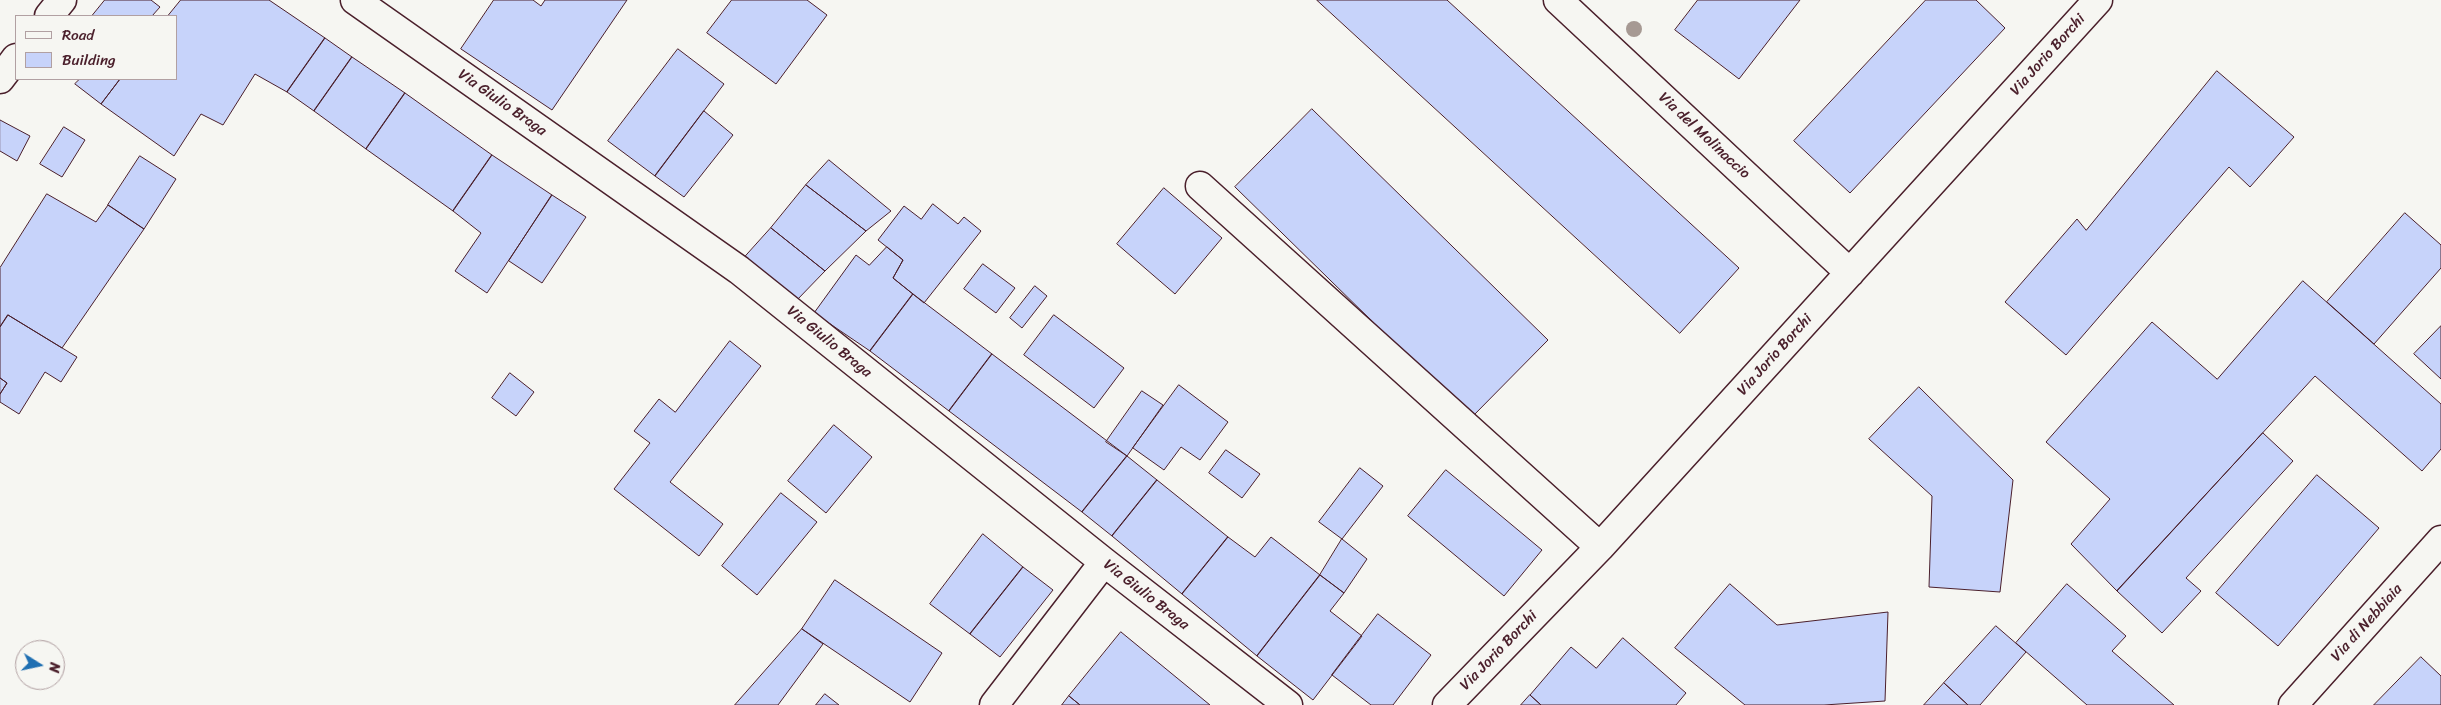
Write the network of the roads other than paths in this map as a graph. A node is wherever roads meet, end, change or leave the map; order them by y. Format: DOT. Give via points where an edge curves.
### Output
graph roads {
  1 [pos="62,0"];
  2 [pos="355,0"];
  3 [pos="1558,0"];
  4 [pos="2098,0"];
  5 [pos="50,15"];
  6 [pos="15,59"];
  7 [pos="0,79"];
  8 [pos="1200,186"];
  9 [pos="1850,273"];
  10 [pos="2441,540"];
  11 [pos="1600,547"];
  12 [pos="1104,562"];
  13 [pos="994,705"];
  14 [pos="1288,705"];
  15 [pos="1447,705"];
  16 [pos="2294,705"];
  1 -- 5 [label="street"];
  2 -- 12 [label="street, Via Giulio Braga" via="739,270"];
  3 -- 9 [label="street, Via del Molinaccio"];
  4 -- 9 [label="street, Via Jorio Borchi"];
  6 -- 7 [label="street"];
  8 -- 11 [label="street"];
  9 -- 11 [label="street, Via Jorio Borchi"];
  10 -- 16 [label="street, Via di Nebbiaia"];
  11 -- 15 [label="street, Via Jorio Borchi"];
  12 -- 13 [label="street"];
  12 -- 14 [label="street, Via Giulio Braga"];
}
